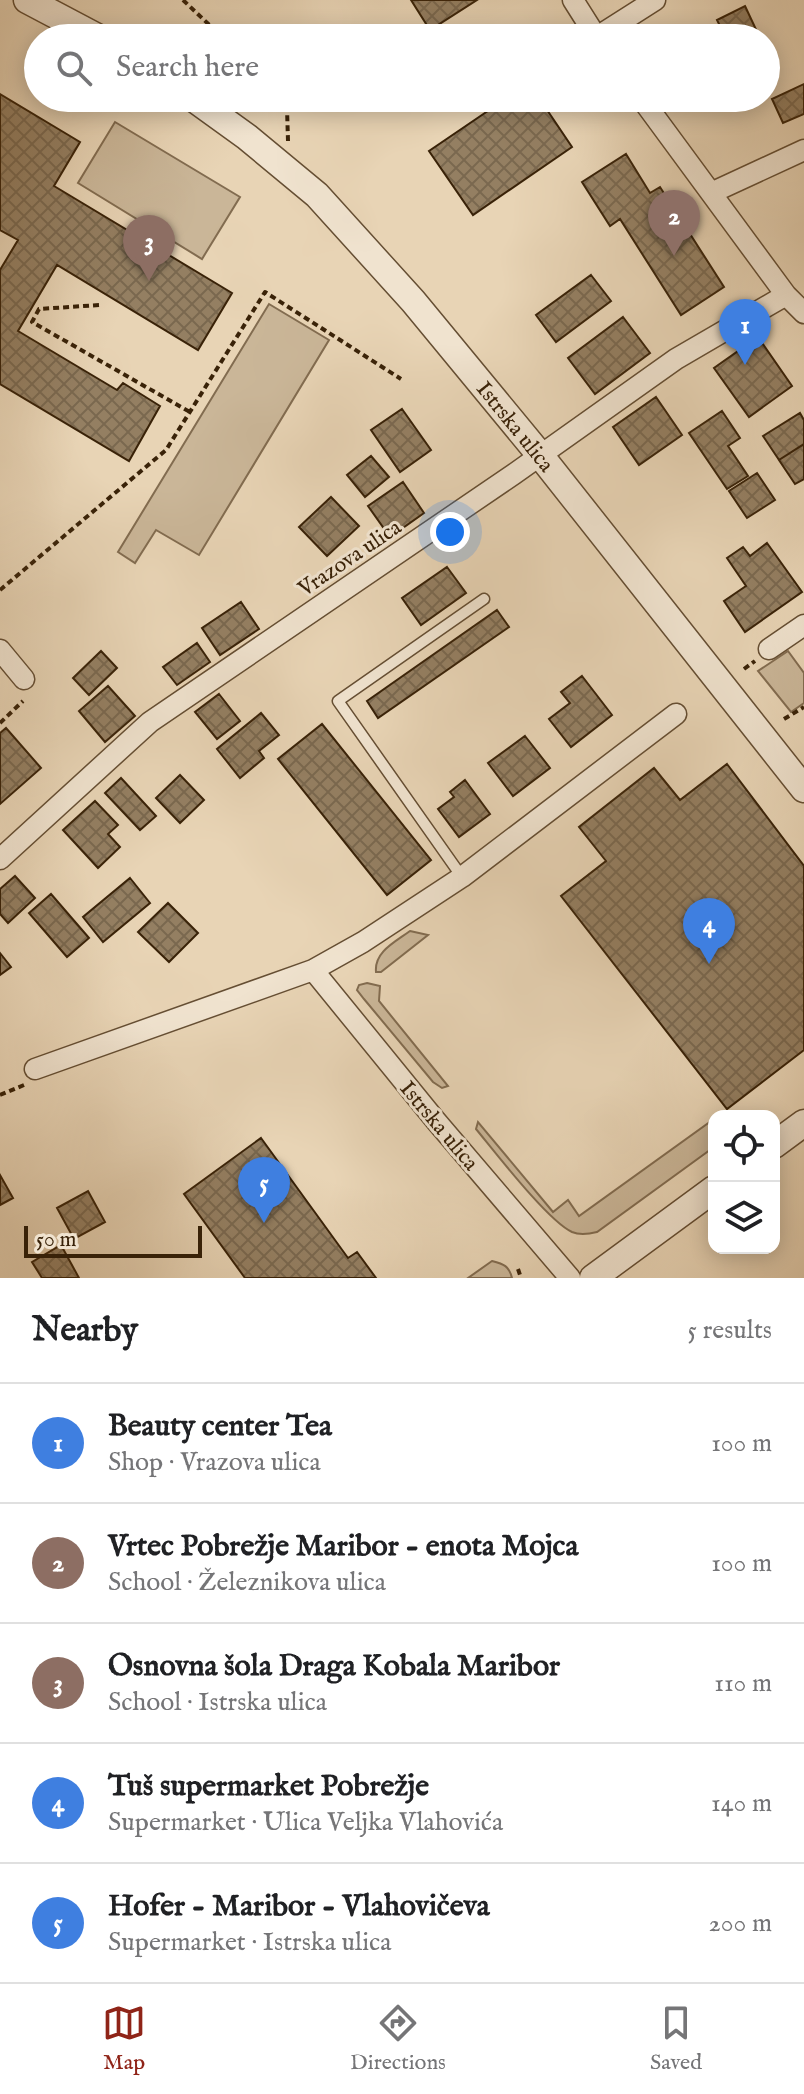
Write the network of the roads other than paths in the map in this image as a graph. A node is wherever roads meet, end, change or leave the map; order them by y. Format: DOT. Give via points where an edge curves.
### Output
graph roads {
  1 [pos="27,0"];
  2 [pos="573,0"];
  3 [pos="655,0"];
  4 [pos="72,24"];
  5 [pos="588,24"];
  6 [pos="618,24"];
  7 [pos="212,112"];
  8 [pos="651,112"];
  9 [pos="804,150"];
  10 [pos="711,193"];
  11 [pos="786,295"];
  12 [pos="804,313"];
  13 [pos="540,455"];
  14 [pos="484,599"];
  15 [pos="804,625"];
  16 [pos="769,649"];
  17 [pos="0,650"];
  18 [pos="24,679"];
  19 [pos="676,714"];
  20 [pos="804,789"];
  21 [pos="0,859"];
  22 [pos="462,877"];
  23 [pos="313,970"];
  24 [pos="35,1069"];
  25 [pos="804,1123"];
  26 [pos="780,1141"];
  27 [pos="708,1193"];
  28 [pos="570,1278"];
  29 [pos="593,1278"];
  1 -- 4 [label="street"];
  2 -- 5 [label="street"];
  3 -- 6 [label="street"];
  7 -- 13 [label="street, Istrska ulica" via="317,195"];
  8 -- 10 [label="street"];
  9 -- 10 [label="street"];
  10 -- 11 [label="street"];
  11 -- 12 [label="street"];
  11 -- 13 [label="street, Vrazova ulica" via="676,359"];
  13 -- 20 [label="street, Istrska ulica"];
  13 -- 21 [label="street, Vrazova ulica" via="150,722"];
  14 -- 22 [label="lane" via="338,701"];
  15 -- 16 [label="street"];
  17 -- 18 [label="street"];
  19 -- 22 [label="street"];
  22 -- 23 [label="street"];
  23 -- 24 [label="street"];
  23 -- 28 [label="street, Istrska ulica"];
  25 -- 26 [label="street"];
  27 -- 29 [label="street"];
}
